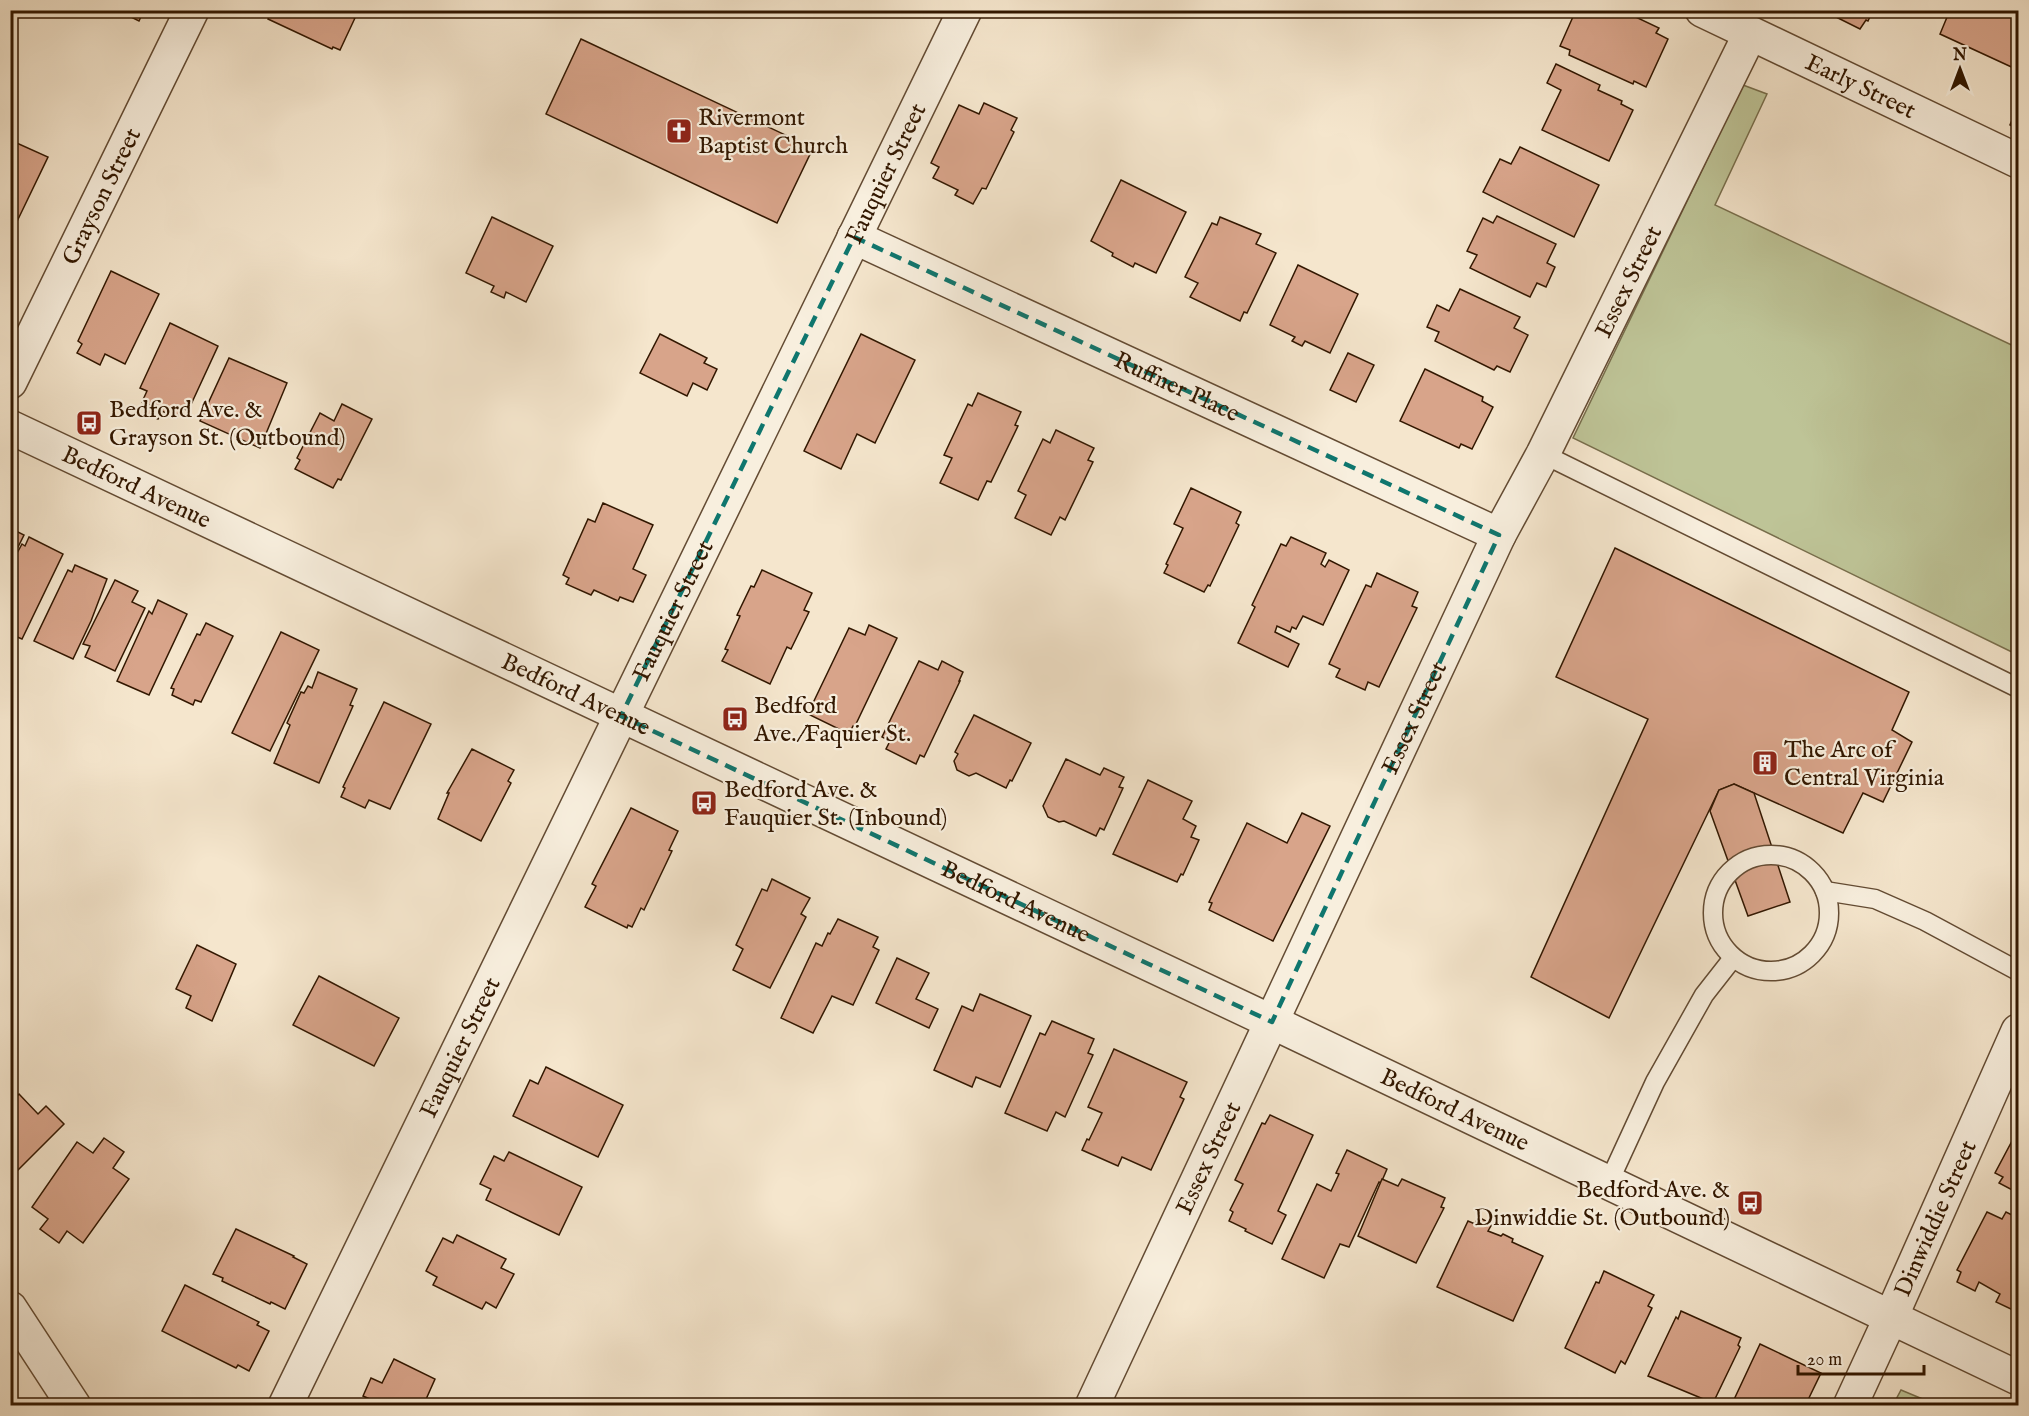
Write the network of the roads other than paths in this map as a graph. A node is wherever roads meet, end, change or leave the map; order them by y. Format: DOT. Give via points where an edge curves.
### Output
graph roads {
  1 [pos="192,10"];
  2 [pos="965,10"];
  3 [pos="1702,10"];
  4 [pos="1750,34"];
  5 [pos="2019,161"];
  6 [pos="854,237"];
  7 [pos="10,382"];
  8 [pos="10,427"];
  9 [pos="1543,454"];
  10 [pos="1499,535"];
  11 [pos="2019,688"];
  12 [pos="621,716"];
  13 [pos="1825,891"];
  14 [pos="1733,958"];
  15 [pos="2019,971"];
  16 [pos="1272,1022"];
  17 [pos="2019,1031"];
  18 [pos="1608,1184"];
  19 [pos="10,1308"];
  20 [pos="1891,1317"];
  21 [pos="2019,1378"];
  22 [pos="74,1406"];
  23 [pos="285,1406"];
  24 [pos="1092,1406"];
  25 [pos="1850,1406"];
  1 -- 7 [label="street, Grayson Street"];
  2 -- 6 [label="street, Fauquier Street"];
  3 -- 4 [label="street, Early Street"];
  4 -- 5 [label="street, Early Street"];
  4 -- 9 [label="street, Essex Street"];
  6 -- 10 [label="street, Ruffner Place"];
  6 -- 12 [label="street, Fauquier Street"];
  8 -- 12 [label="street, Bedford Avenue"];
  9 -- 10 [label="street, Essex Street"];
  9 -- 11 [label="lane"];
  10 -- 16 [label="street, Essex Street"];
  12 -- 16 [label="street, Bedford Avenue"];
  12 -- 23 [label="street, Fauquier Street"];
  13 -- 14 [label="lane" via="1830,910 1827,930 1818,948 1803,962 1787,970 1768,971 1749,968"];
  13 -- 14 [label="lane" via="1815,874 1798,862 1761,856 1743,863 1728,874 1713,907 1714,926 1721,944"];
  13 -- 15 [label="lane" via="1875,899"];
  14 -- 18 [label="lane" via="1704,995 1655,1082"];
  16 -- 18 [label="street, Bedford Avenue"];
  16 -- 24 [label="street, Essex Street"];
  17 -- 20 [label="street, Dinwiddie Street"];
  18 -- 20 [label="street, Bedford Avenue"];
  19 -- 22 [label="street"];
  20 -- 21 [label="street, Bedford Avenue"];
  20 -- 25 [label="street, Dinwiddie Street"];
}
